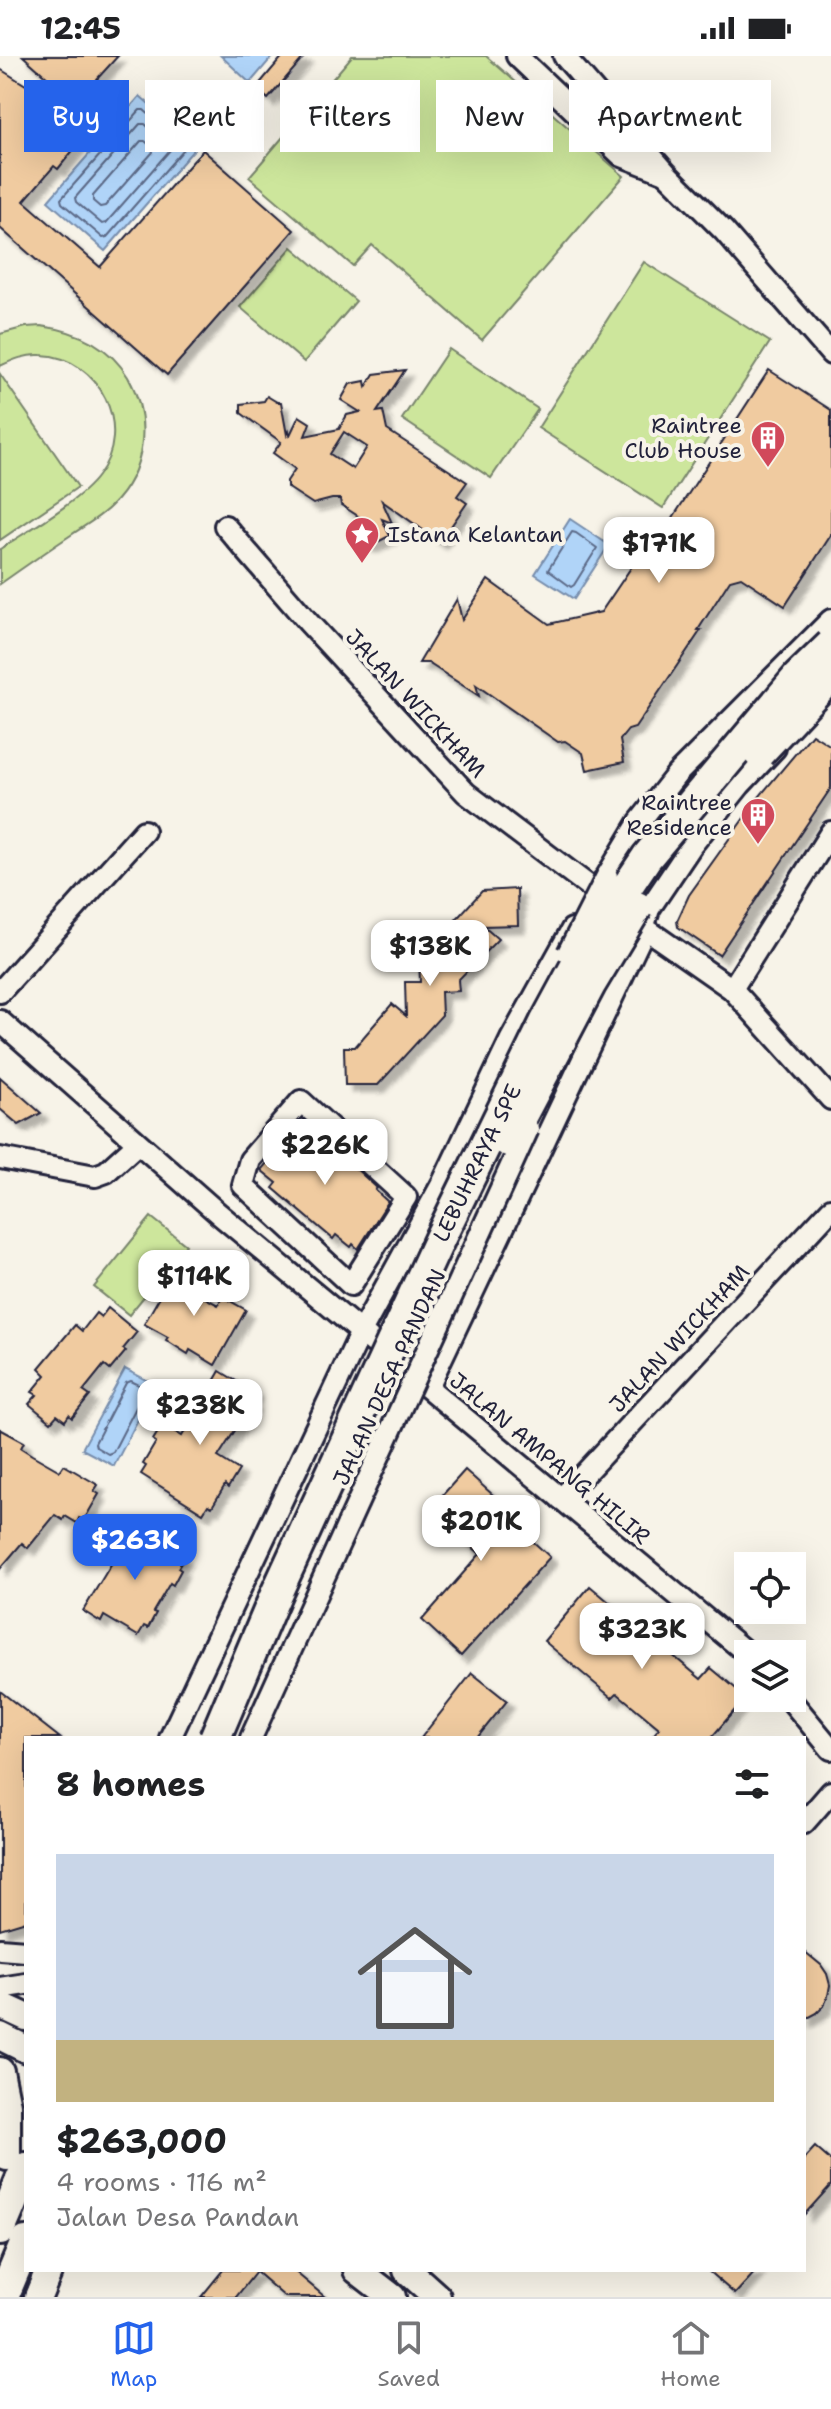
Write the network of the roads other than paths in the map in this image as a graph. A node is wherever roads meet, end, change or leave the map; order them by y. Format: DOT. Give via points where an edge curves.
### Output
graph roads {
  1 [pos="517,56"];
  2 [pos="564,56"];
  3 [pos="667,174"];
  4 [pos="831,354"];
  5 [pos="225,526"];
  6 [pos="831,620"];
  7 [pos="831,645"];
  8 [pos="831,676"];
  9 [pos="831,688"];
  10 [pos="144,831"];
  11 [pos="831,832"];
  12 [pos="600,883"];
  13 [pos="646,918"];
  14 [pos="732,989"];
  15 [pos="0,992"];
  16 [pos="0,1021"];
  17 [pos="831,1099"];
  18 [pos="137,1144"];
  19 [pos="0,1158"];
  20 [pos="248,1190"];
  21 [pos="831,1209"];
  22 [pos="224,1218"];
  23 [pos="361,1332"];
  24 [pos="428,1387"];
  25 [pos="561,1499"];
  26 [pos="734,1642"];
  27 [pos="801,1712"];
  28 [pos="171,1736"];
  29 [pos="206,1736"];
  30 [pos="216,1736"];
  31 [pos="237,1736"];
  32 [pos="252,1736"];
  33 [pos="831,1749"];
  34 [pos="831,1792"];
  35 [pos="806,1821"];
  36 [pos="0,1949"];
  37 [pos="24,1951"];
  38 [pos="24,1984"];
  39 [pos="0,1988"];
  40 [pos="0,2005"];
  41 [pos="24,2016"];
  42 [pos="0,2036"];
  43 [pos="24,2048"];
  44 [pos="0,2071"];
  45 [pos="24,2124"];
  46 [pos="11,2166"];
  47 [pos="24,2193"];
  48 [pos="0,2230"];
  49 [pos="0,2244"];
  50 [pos="24,2247"];
  51 [pos="26,2272"];
  52 [pos="48,2272"];
  53 [pos="360,2272"];
  54 [pos="413,2272"];
  55 [pos="3,2297"];
  56 [pos="16,2297"];
  57 [pos="38,2297"];
  58 [pos="392,2297"];
  59 [pos="437,2297"];
  1 -- 3 [label="street" via="622,156"];
  2 -- 3 [label="street"];
  3 -- 4 [label="street"];
  5 -- 12 [label="street, JALAN WICKHAM" via="466,793"];
  6 -- 12 [label="street" via="677,774"];
  7 -- 30 [label="highway, LEBUHRAYA SPE, bridge" via="647,857 584,951 440,1238"];
  8 -- 31 [label="highway, LEBUHRAYA SPE, bridge" via="719,796 663,868 590,985 495,1166 292,1602"];
  9 -- 13 [label="street, JALAN DESA PANDAN" via="740,785 692,845"];
  10 -- 15 [label="street"];
  11 -- 14 [label="street"];
  12 -- 23 [label="street" via="511,1039 443,1182"];
  12 -- 29 [label="street, JALAN DESA PANDAN, bridge" via="307,1502"];
  13 -- 14 [label="street"];
  13 -- 24 [label="street"];
  13 -- 32 [label="street, JALAN DESA PANDAN, bridge" via="635,925 527,1132"];
  14 -- 17 [label="street"];
  16 -- 18 [label="street, JALAN AMPANG HILIR"];
  18 -- 19 [label="street" via="95,1176"];
  18 -- 22 [label="street, JALAN AMPANG HILIR"];
  20 -- 20 [label="street" via="351,1285 406,1197 301,1101 250,1160"];
  20 -- 22 [label="street"];
  21 -- 25 [label="street, JALAN WICKHAM"];
  22 -- 23 [label="street, JALAN AMPANG HILIR"];
  23 -- 24 [label="street, JALAN AMPANG HILIR"];
  23 -- 28 [label="street"];
  24 -- 25 [label="street, JALAN AMPANG HILIR"];
  25 -- 26 [label="street, JALAN AMPANG HILIR"];
  27 -- 33 [label="street"];
  34 -- 35 [label="street"];
  36 -- 37 [label="street"];
  38 -- 39 [label="street"];
  40 -- 41 [label="main road"];
  42 -- 43 [label="main road"];
  44 -- 46 [label="main road"];
  45 -- 46 [label="main road"];
  46 -- 48 [label="highway"];
  47 -- 49 [label="street"];
  50 -- 55 [label="highway"];
  51 -- 56 [label="main road"];
  52 -- 57 [label="main road"];
  53 -- 58 [label="main road"];
  54 -- 59 [label="main road"];
}
